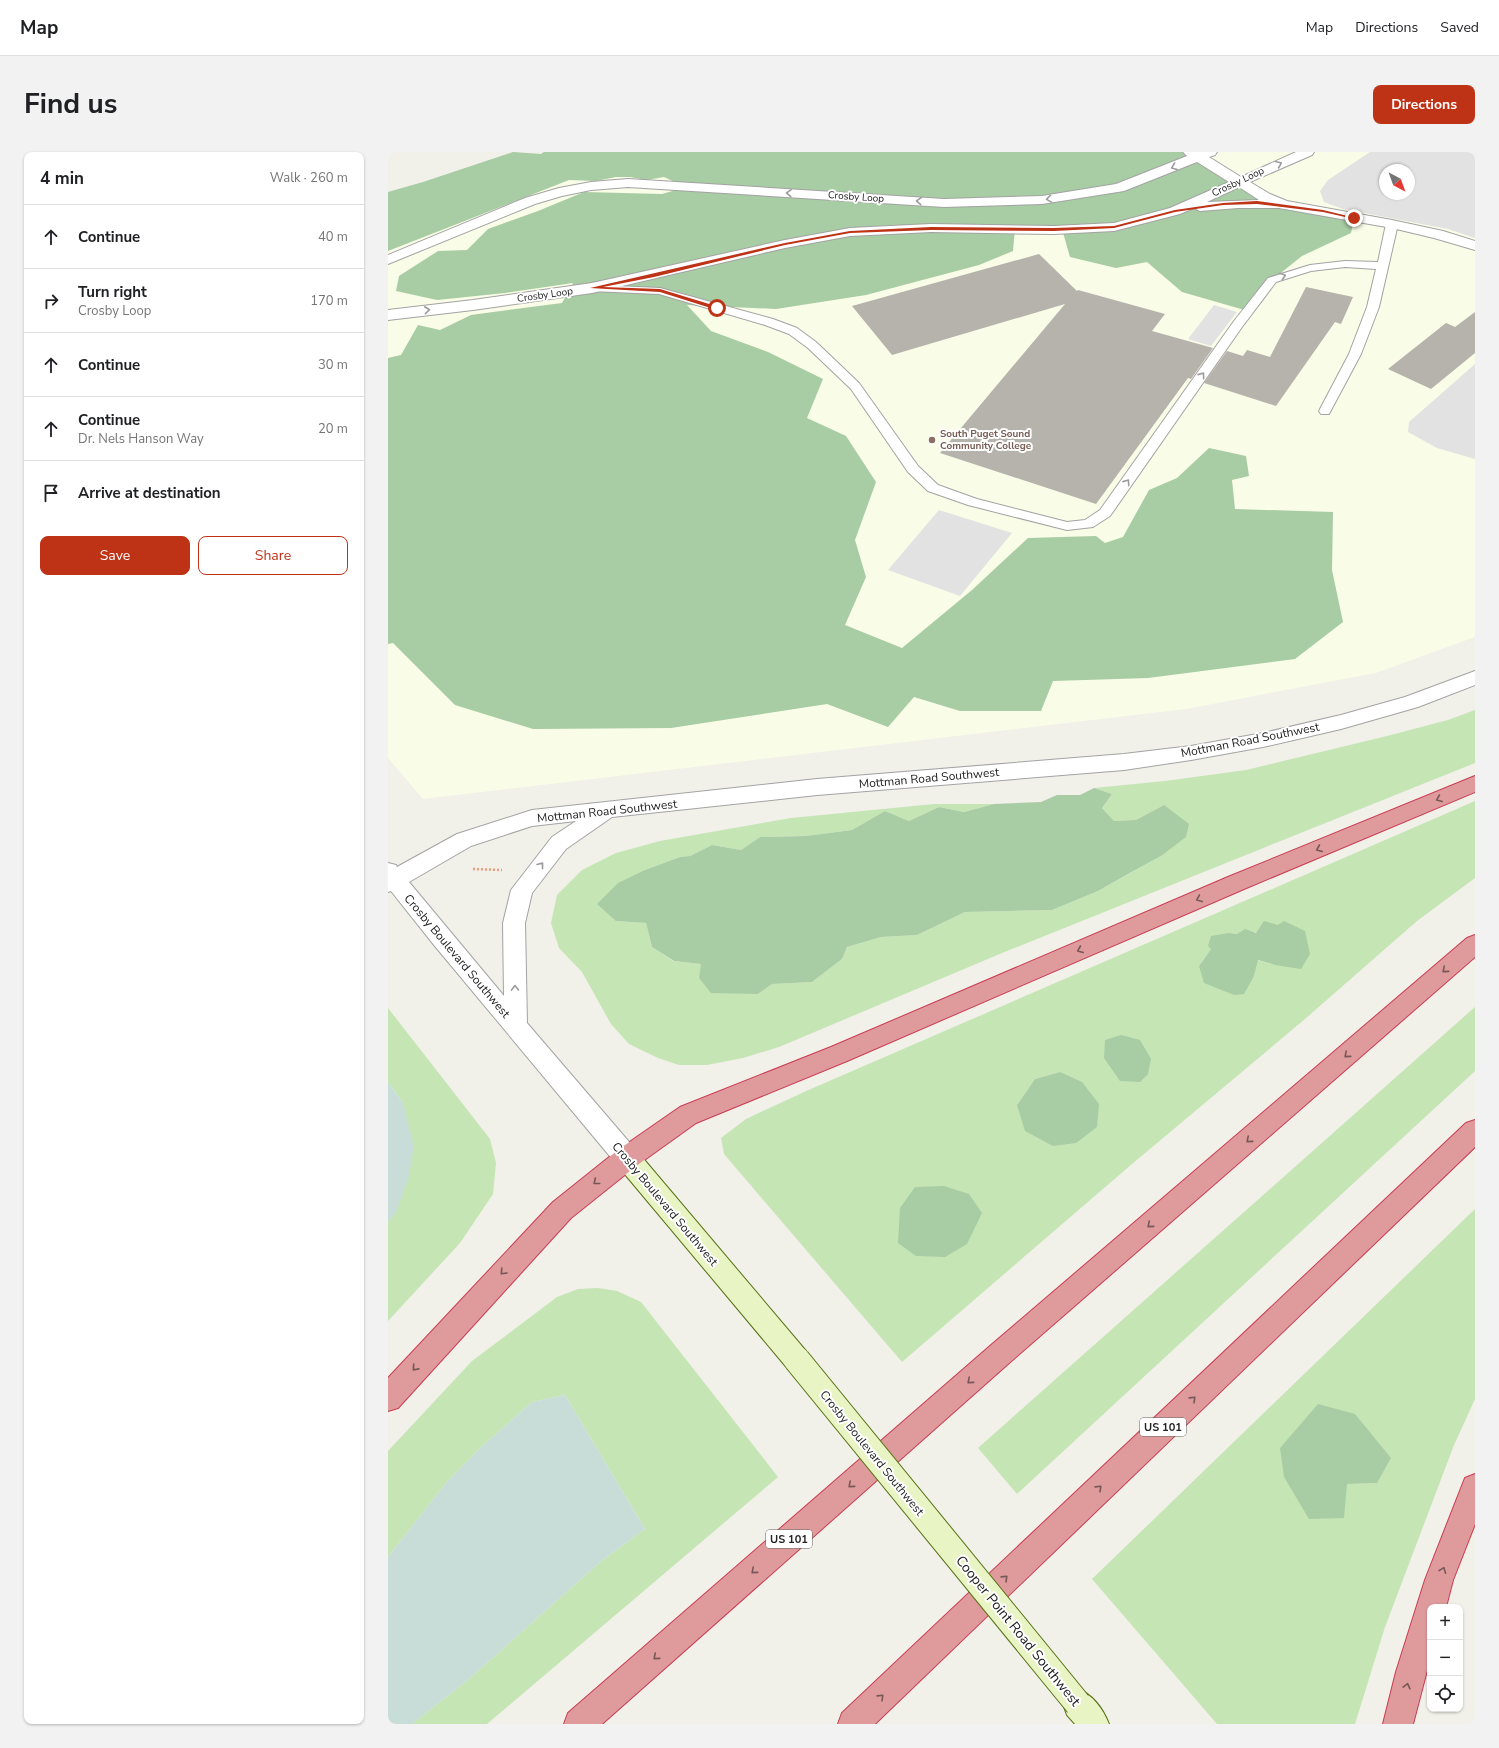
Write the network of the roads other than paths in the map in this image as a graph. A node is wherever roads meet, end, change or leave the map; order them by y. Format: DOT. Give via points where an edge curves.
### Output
graph roads {
  1 [pos="1307,152"];
  2 [pos="1199,154"];
  3 [pos="1240,182"];
  4 [pos="1284,205"];
  5 [pos="1175,211"];
  6 [pos="1392,224"];
  7 [pos="1475,246"];
  8 [pos="388,260"];
  9 [pos="1382,266"];
  10 [pos="592,288"];
  11 [pos="388,315"];
  12 [pos="1325,411"];
  13 [pos="1475,678"];
  14 [pos="1475,784"];
  15 [pos="607,811"];
  16 [pos="390,878"];
  17 [pos="1475,944"];
  18 [pos="516,1027"];
  19 [pos="1475,1131"];
  20 [pos="627,1158"];
  21 [pos="388,1398"];
  22 [pos="1475,1488"];
  23 [pos="941,1537"];
  24 [pos="1431,1604"];
  25 [pos="1427,1618"];
  26 [pos="1086,1714"];
  27 [pos="579,1724"];
  28 [pos="853,1724"];
  29 [pos="1398,1724"];
  3 -- 1 [label="street, Crosby Loop, one-way"];
  2 -- 3 [label="street"];
  2 -- 8 [label="street, Crosby Loop, one-way" via="1119,188 1042,200 944,203 628,183 591,186 530,201"];
  3 -- 4 [label="street"];
  3 -- 5 [label="street, Crosby Loop"];
  4 -- 5 [label="street" via="1223,204"];
  4 -- 6 [label="street"];
  5 -- 10 [label="street, Crosby Loop" via="1114,227 1054,230 931,228 850,232 785,244"];
  6 -- 7 [label="street" via="1438,234"];
  6 -- 9 [label="lane"];
  10 -- 9 [label="lane, one-way" via="660,291 770,322 793,332 812,345 855,386 912,469 933,488 974,502 1067,526 1088,524 1105,513 1238,324 1272,280 1310,268 1345,264"];
  9 -- 12 [label="lane" via="1374,307 1355,354"];
  11 -- 10 [label="street, Crosby Loop, one-way"];
  13 -- 15 [label="street, Mottman Road Southwest" via="1411,702 1341,722 1263,740 1191,752 1124,762 817,787"];
  14 -- 20 [label="highway, one-way" via="1236,883 839,1054 688,1115"];
  15 -- 16 [label="street, Mottman Road Southwest" via="532,818 464,840"];
  18 -- 15 [label="street, one-way" via="514,923 522,890 558,842"];
  16 -- 18 [label="street, Crosby Boulevard Southwest"];
  17 -- 27 [label="highway, US 101, one-way" via="999,1355"];
  18 -- 20 [label="street, Crosby Boulevard Southwest"];
  28 -- 19 [label="highway, US 101, one-way"];
  20 -- 21 [label="highway, one-way" via="562,1210"];
  20 -- 23 [label="main road, Crosby Boulevard Southwest, bridge" via="797,1360"];
  24 -- 22 [label="highway, one-way"];
  23 -- 26 [label="main road, Cooper Point Road Southwest, bridge"];
  29 -- 25 [label="highway, one-way"];
}
